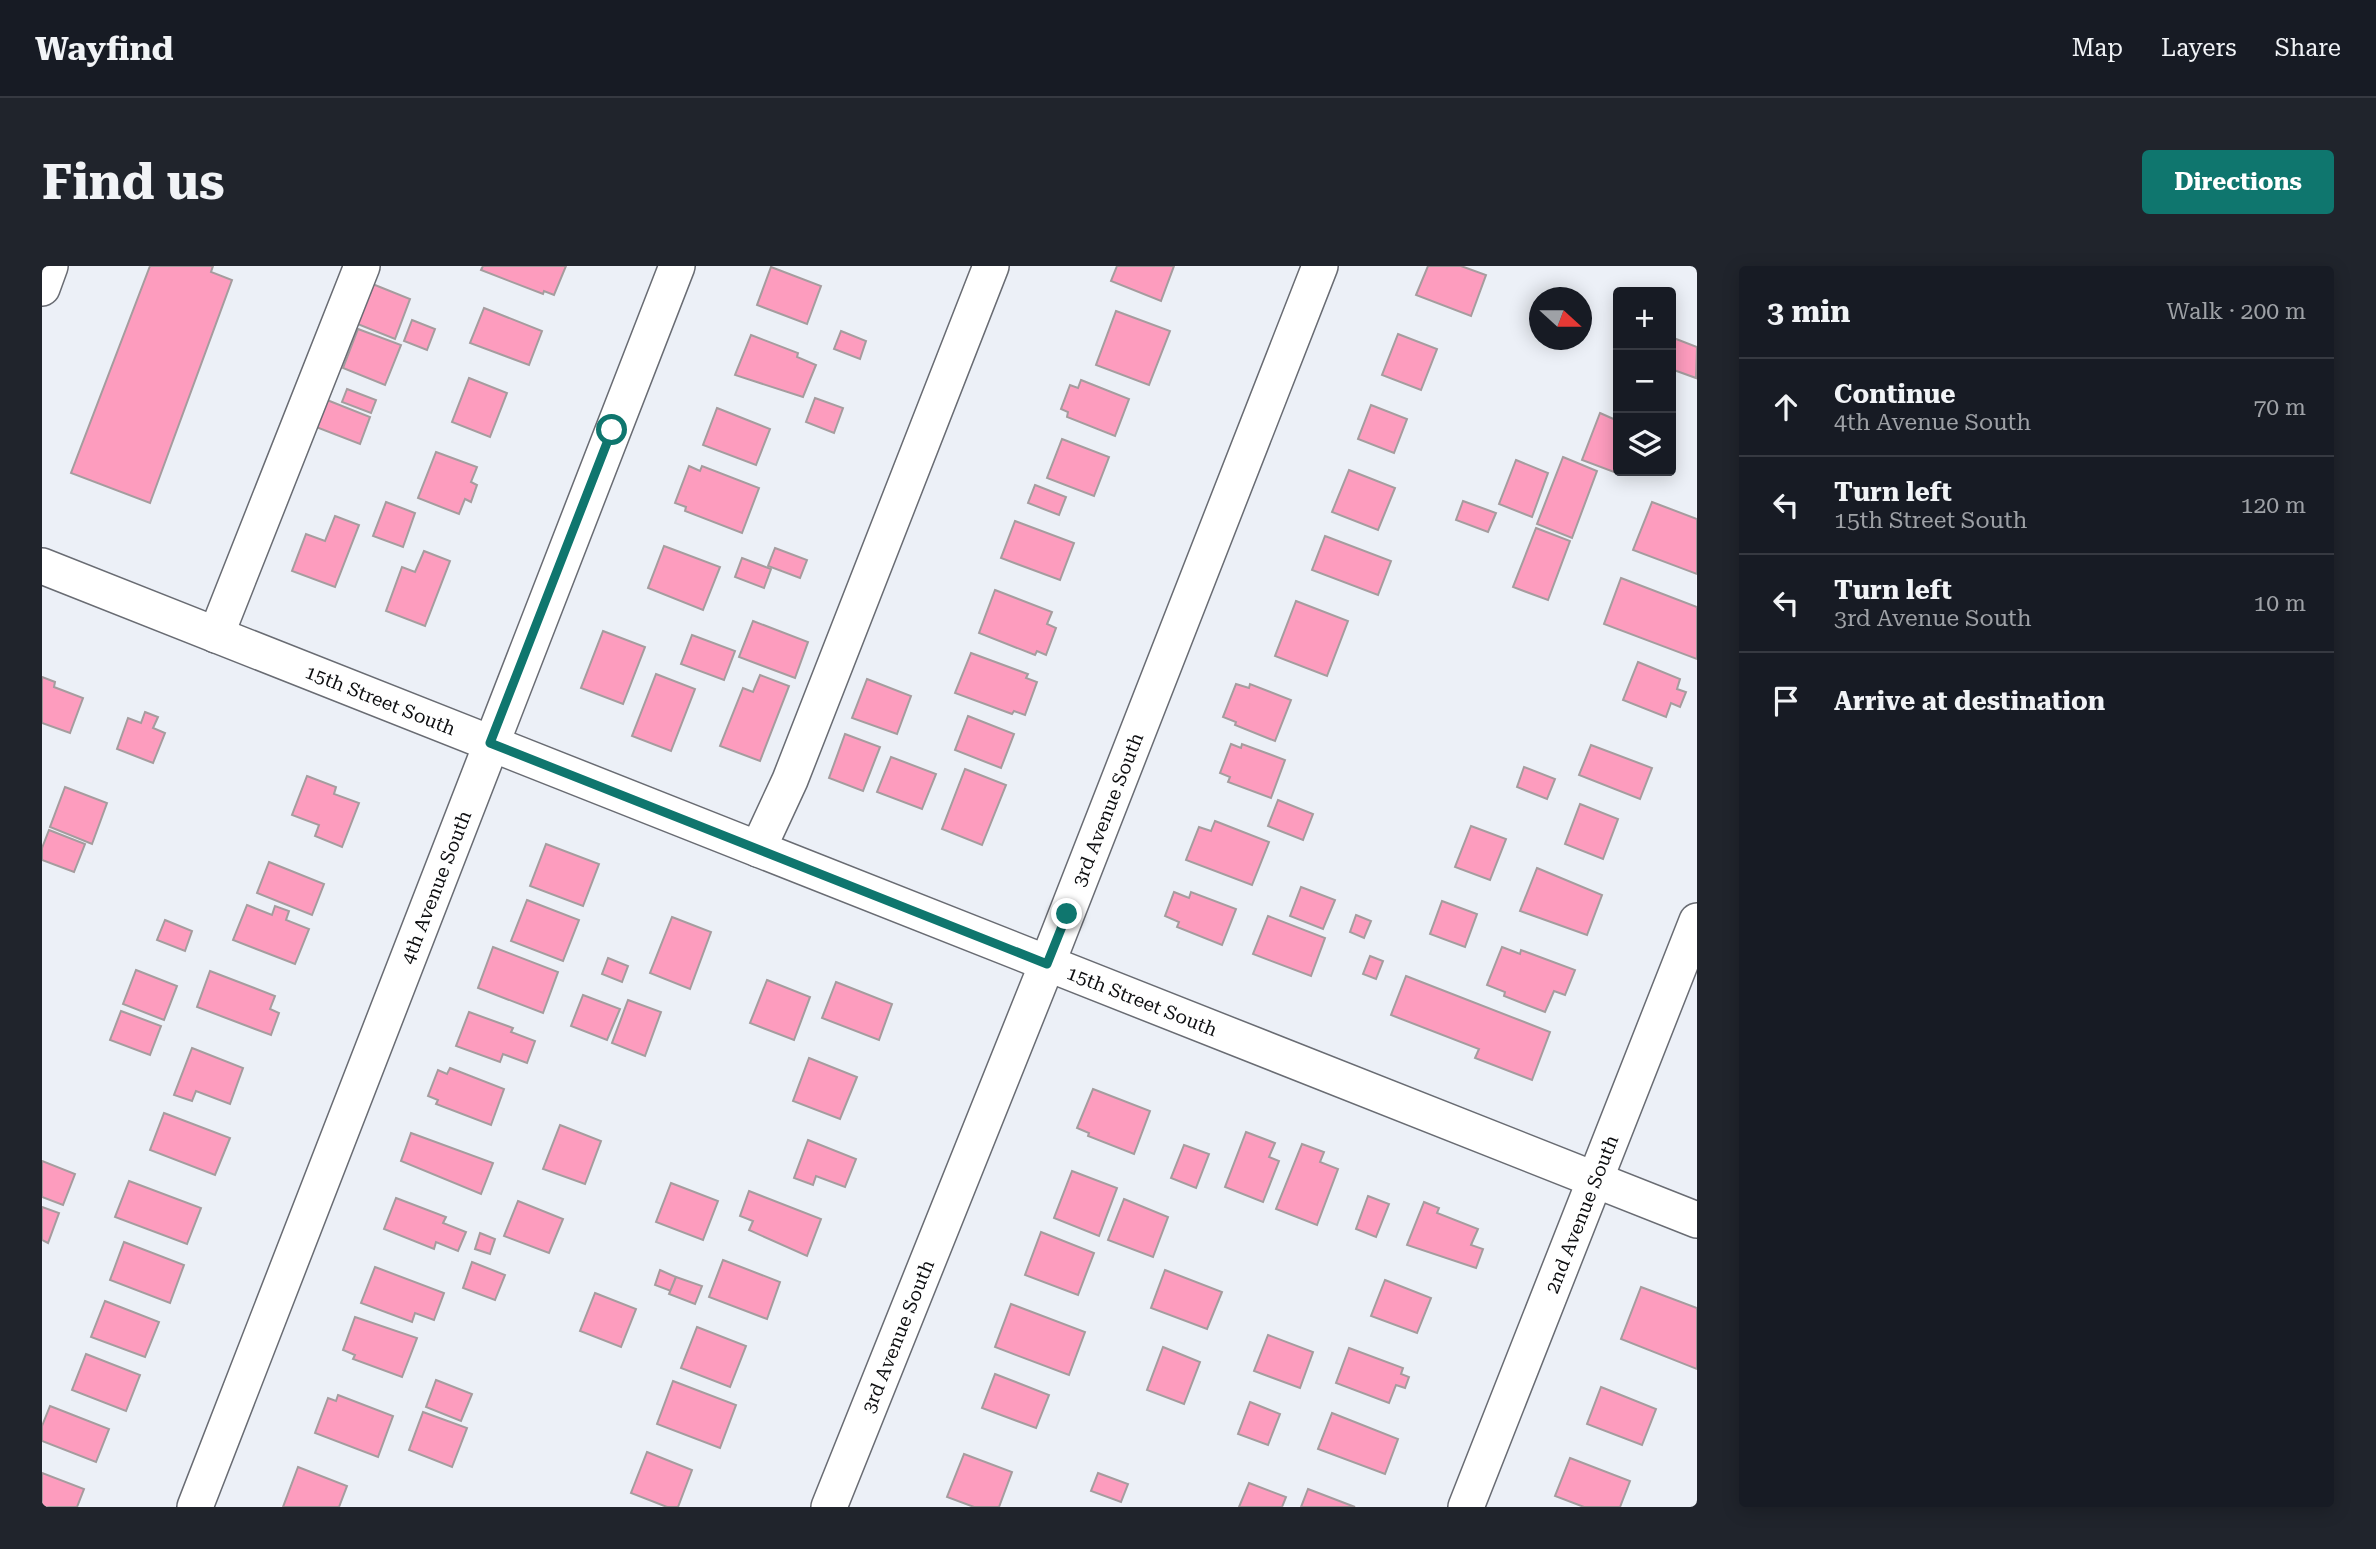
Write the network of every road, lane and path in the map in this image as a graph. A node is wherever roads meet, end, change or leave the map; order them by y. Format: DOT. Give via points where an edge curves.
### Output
graph roads {
  1 [pos="50,266"];
  2 [pos="362,266"];
  3 [pos="677,266"];
  4 [pos="991,266"];
  5 [pos="1320,266"];
  6 [pos="42,288"];
  7 [pos="42,566"];
  8 [pos="216,635"];
  9 [pos="490,743"];
  10 [pos="758,849"];
  11 [pos="1697,921"];
  12 [pos="1047,964"];
  13 [pos="1595,1180"];
  14 [pos="1697,1220"];
  15 [pos="195,1507"];
  16 [pos="828,1507"];
  17 [pos="1466,1507"];
  1 -- 6 [label="street"];
  2 -- 8 [label="street"];
  3 -- 9 [label="street, 4th Avenue South"];
  4 -- 10 [label="street" via="790,780"];
  5 -- 12 [label="street, 3rd Avenue South"];
  7 -- 8 [label="street, 15th Street South"];
  8 -- 9 [label="street, 15th Street South"];
  9 -- 10 [label="street, 15th Street South"];
  9 -- 15 [label="street, 4th Avenue South"];
  10 -- 12 [label="street, 15th Street South"];
  11 -- 13 [label="street, 2nd Avenue South"];
  12 -- 13 [label="street, 15th Street South"];
  12 -- 16 [label="street, 3rd Avenue South"];
  13 -- 14 [label="street, 15th Street South"];
  13 -- 17 [label="street, 2nd Avenue South"];
}
